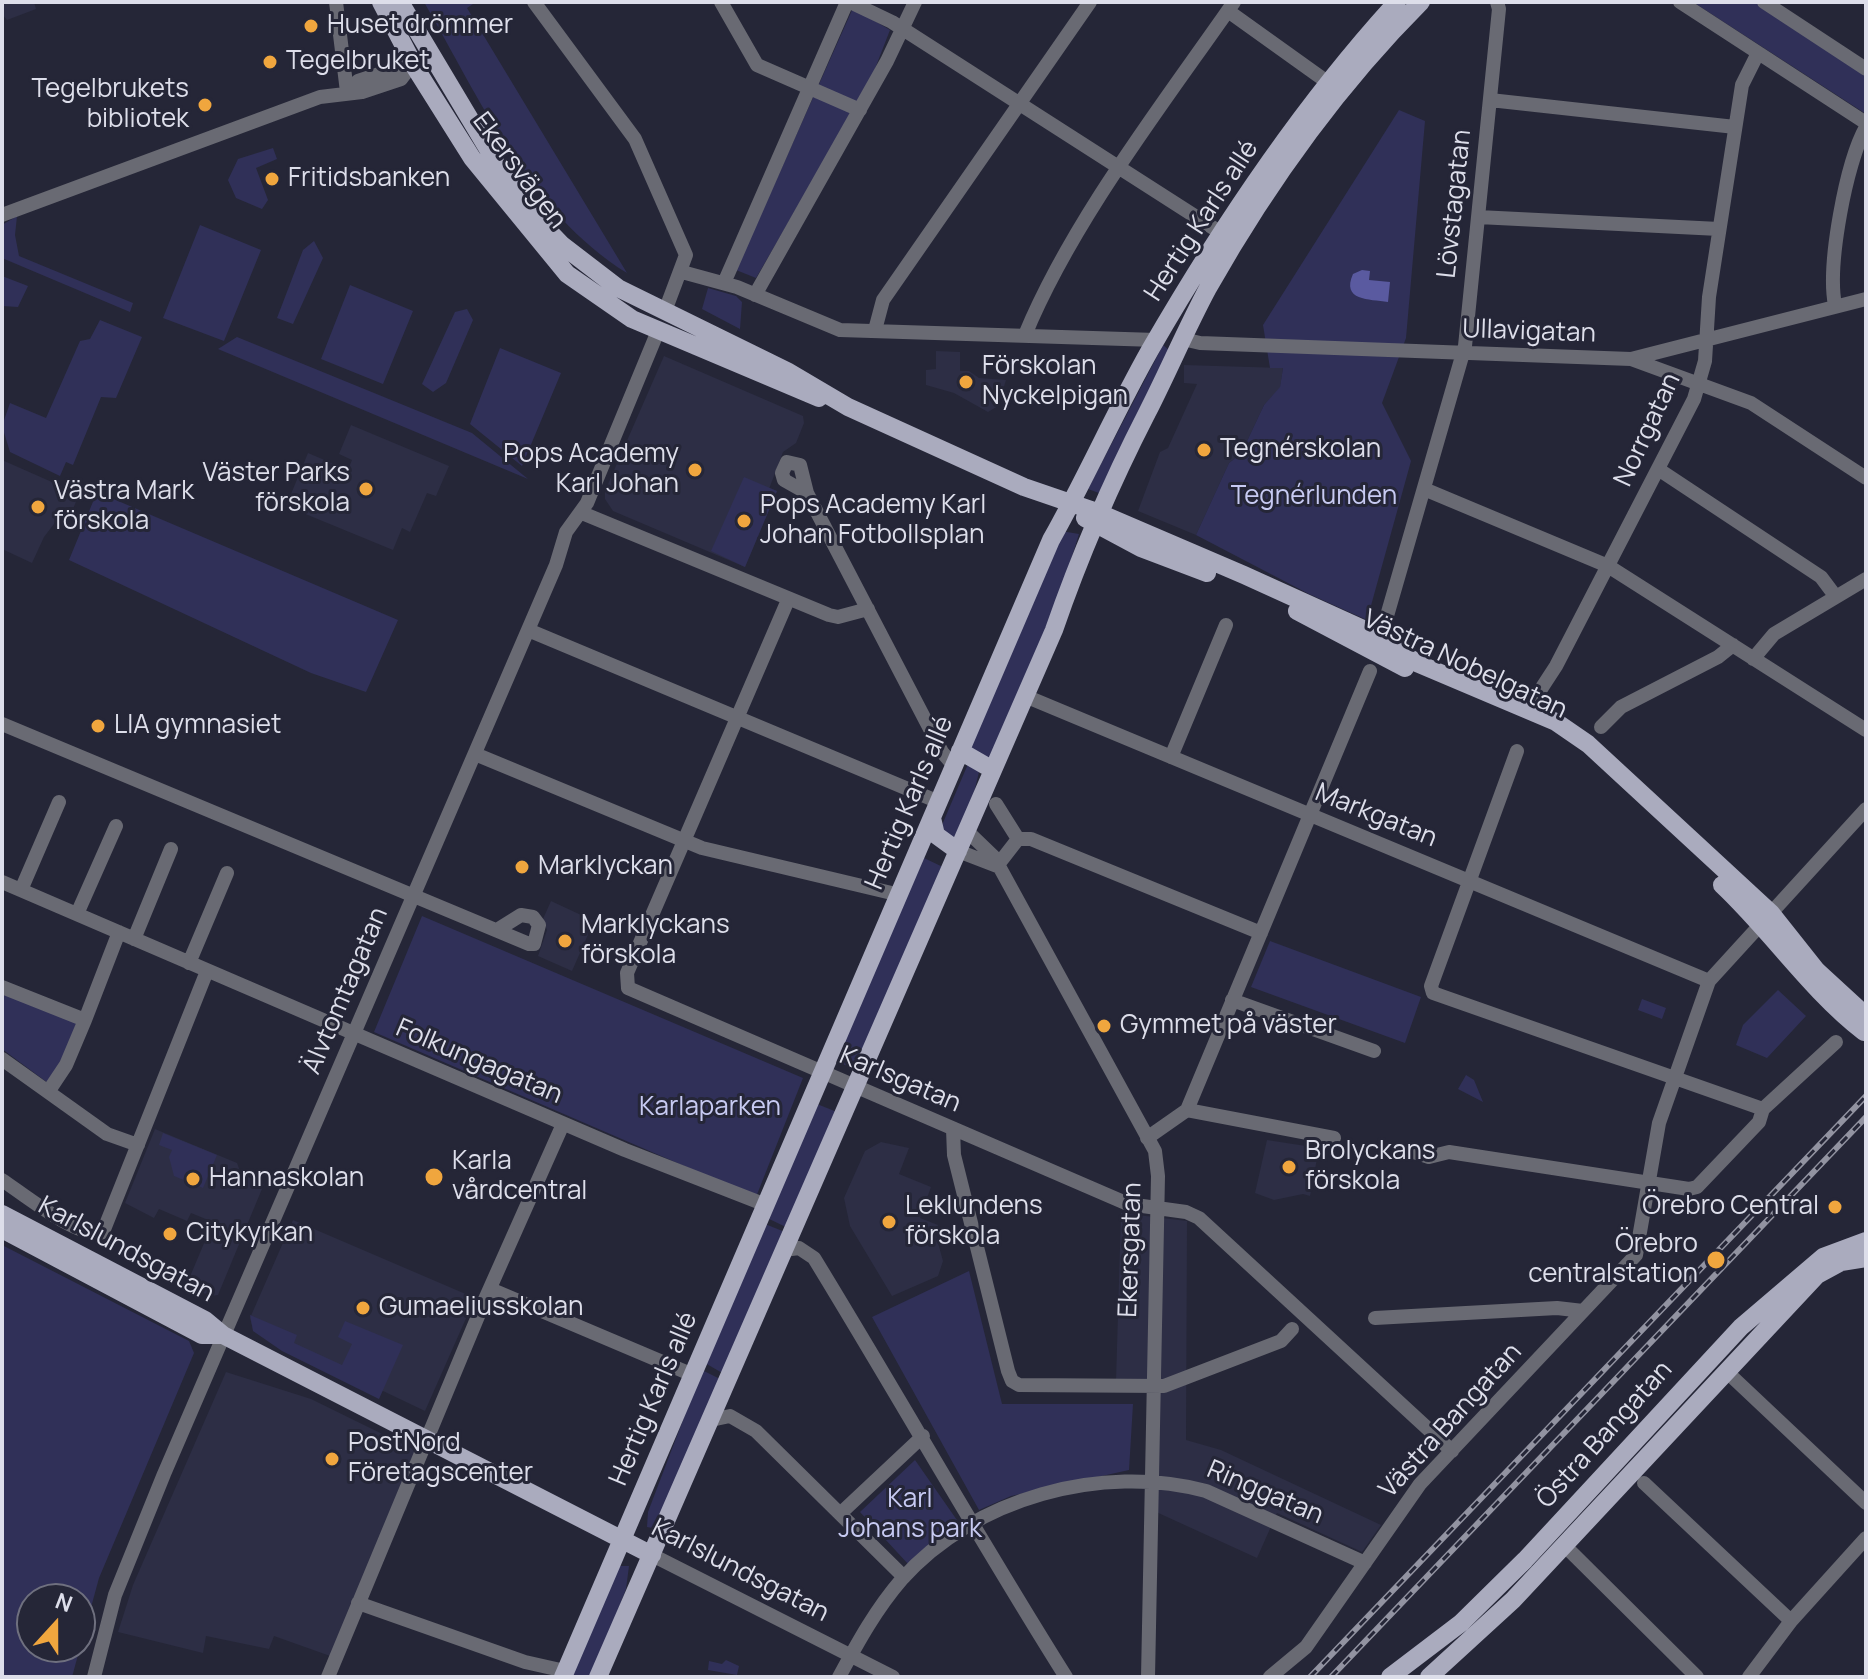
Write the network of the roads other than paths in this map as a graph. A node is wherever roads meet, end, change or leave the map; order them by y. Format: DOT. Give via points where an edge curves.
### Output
graph roads {
  1 [pos="336,2"];
  2 [pos="381,2"];
  3 [pos="400,2"];
  4 [pos="534,2"];
  5 [pos="721,2"];
  6 [pos="848,2"];
  7 [pos="915,2"];
  8 [pos="1090,2"];
  9 [pos="1397,2"];
  10 [pos="1421,2"];
  11 [pos="1497,2"];
  12 [pos="1680,2"];
  13 [pos="1764,2"];
  14 [pos="1231,7"];
  15 [pos="902,28"];
  16 [pos="1758,53"];
  17 [pos="421,60"];
  18 [pos="1866,69"];
  19 [pos="807,87"];
  20 [pos="1336,88"];
  21 [pos="347,92"];
  22 [pos="1490,100"];
  23 [pos="1020,103"];
  24 [pos="860,110"];
  25 [pos="1866,125"];
  26 [pos="1735,127"];
  27 [pos="1119,167"];
  28 [pos="2,215"];
  29 [pos="1478,217"];
  30 [pos="1719,229"];
  31 [pos="1228,238"];
  32 [pos="682,272"];
  33 [pos="724,283"];
  34 [pos="755,295"];
  35 [pos="1866,299"];
  36 [pos="1835,305"];
  37 [pos="665,311"];
  38 [pos="875,330"];
  39 [pos="658,331"];
  40 [pos="1025,335"];
  41 [pos="1708,337"];
  42 [pos="1183,339"];
  43 [pos="1156,340"];
  44 [pos="1125,342"];
  45 [pos="1463,353"];
  46 [pos="1631,359"];
  47 [pos="1142,364"];
  48 [pos="1699,384"];
  49 [pos="848,407"];
  50 [pos="1658,469"];
  51 [pos="1866,478"];
  52 [pos="1424,489"];
  53 [pos="807,493"];
  54 [pos="1070,505"];
  55 [pos="582,513"];
  56 [pos="1094,518"];
  57 [pos="1608,566"];
  58 [pos="1866,579"];
  59 [pos="1836,597"];
  60 [pos="788,600"];
  61 [pos="868,609"];
  62 [pos="1226,625"];
  63 [pos="528,630"];
  64 [pos="1380,640"];
  65 [pos="1733,645"];
  66 [pos="1753,659"];
  67 [pos="1370,671"];
  68 [pos="1025,696"];
  69 [pos="1528,709"];
  70 [pos="736,717"];
  71 [pos="2,724"];
  72 [pos="1601,727"];
  73 [pos="1866,730"];
  74 [pos="1517,751"];
  75 [pos="475,754"];
  76 [pos="1171,757"];
  77 [pos="957,759"];
  78 [pos="993,770"];
  79 [pos="59,802"];
  80 [pos="996,804"];
  81 [pos="1866,809"];
  82 [pos="936,810"];
  83 [pos="1309,815"];
  84 [pos="116,826"];
  85 [pos="967,831"];
  86 [pos="1018,839"];
  87 [pos="686,841"];
  88 [pos="171,849"];
  89 [pos="958,851"];
  90 [pos="997,866"];
  91 [pos="227,873"];
  92 [pos="1468,881"];
  93 [pos="2,882"];
  94 [pos="21,890"];
  95 [pos="414,895"];
  96 [pos="900,895"];
  97 [pos="77,914"];
  98 [pos="1767,918"];
  99 [pos="497,930"];
  100 [pos="119,932"];
  101 [pos="1261,933"];
  102 [pos="134,939"];
  103 [pos="189,963"];
  104 [pos="207,971"];
  105 [pos="1709,981"];
  106 [pos="2,987"];
  107 [pos="1232,1000"];
  108 [pos="85,1020"];
  109 [pos="1865,1024"];
  110 [pos="354,1034"];
  111 [pos="1836,1042"];
  112 [pos="1374,1051"];
  113 [pos="2,1059"];
  114 [pos="823,1073"];
  115 [pos="1675,1077"];
  116 [pos="854,1087"];
  117 [pos="48,1092"];
  118 [pos="1763,1109"];
  119 [pos="1187,1110"];
  120 [pos="563,1124"];
  121 [pos="953,1129"];
  122 [pos="1147,1138"];
  123 [pos="1334,1138"];
  124 [pos="138,1145"];
  125 [pos="1414,1152"];
  126 [pos="2,1180"];
  127 [pos="1651,1182"];
  128 [pos="766,1205"];
  129 [pos="1156,1210"];
  130 [pos="2,1214"];
  131 [pos="2,1229"];
  132 [pos="1866,1241"];
  133 [pos="784,1250"];
  134 [pos="1866,1258"];
  135 [pos="490,1289"];
  136 [pos="1583,1311"];
  137 [pos="1375,1318"];
  138 [pos="1292,1329"];
  139 [pos="223,1335"];
  140 [pos="1727,1372"];
  141 [pos="693,1375"];
  142 [pos="1151,1386"];
  143 [pos="711,1420"];
  144 [pos="923,1436"];
  145 [pos="426,1442"];
  146 [pos="1452,1451"];
  147 [pos="1150,1480"];
  148 [pos="1644,1483"];
  149 [pos="1866,1503"];
  150 [pos="636,1509"];
  151 [pos="842,1512"];
  152 [pos="972,1525"];
  153 [pos="1866,1538"];
  154 [pos="1557,1539"];
  155 [pos="622,1540"];
  156 [pos="652,1555"];
  157 [pos="1365,1563"];
  158 [pos="904,1577"];
  159 [pos="643,1578"];
  160 [pos="358,1603"];
  161 [pos="1791,1621"];
  162 [pos="851,1656"];
  163 [pos="564,1674"];
  164 [pos="94,1677"];
  165 [pos="328,1677"];
  166 [pos="598,1677"];
  167 [pos="839,1677"];
  168 [pos="893,1677"];
  169 [pos="1066,1677"];
  170 [pos="1148,1677"];
  171 [pos="1270,1677"];
  172 [pos="1390,1677"];
  173 [pos="1429,1677"];
  174 [pos="1697,1677"];
  175 [pos="1749,1677"];
  1 -- 21 [label="street"];
  2 -- 17 [label="main road, Ekersvägen"];
  3 -- 17 [label="main road, Ekersvägen"];
  4 -- 32 [label="street" via="635,139 686,255"];
  5 -- 19 [label="street" via="757,65"];
  6 -- 15 [label="street"];
  6 -- 19 [label="street"];
  7 -- 15 [label="street"];
  8 -- 23 [label="street"];
  9 -- 20 [label="main road, Hertig Karls allé"];
  10 -- 20 [label="main road, Hertig Karls allé"];
  11 -- 22 [label="street, Lövstagatan"];
  12 -- 16 [label="street"];
  13 -- 18 [label="street"];
  14 -- 20 [label="street"];
  14 -- 27 [label="street"];
  15 -- 23 [label="street"];
  15 -- 24 [label="street"];
  16 -- 25 [label="street"];
  16 -- 26 [label="street, Norrgatan" via="1742,85"];
  17 -- 21 [label="street" via="358,81"];
  17 -- 37 [label="main road, Ekersvägen" via="538,220 590,269"];
  17 -- 39 [label="main road, Ekersvägen" via="472,158 567,274 599,299"];
  19 -- 24 [label="street"];
  19 -- 33 [label="street"];
  20 -- 31 [label="main road, Hertig Karls allé"];
  21 -- 28 [label="street" via="320,97"];
  22 -- 26 [label="street"];
  22 -- 29 [label="street, Lövstagatan"];
  23 -- 27 [label="street"];
  23 -- 38 [label="street" via="883,300"];
  24 -- 34 [label="street"];
  25 -- 36 [label="street" via="1851,157 1833,273"];
  26 -- 30 [label="street, Norrgatan"];
  27 -- 31 [label="street"];
  27 -- 40 [label="street" via="1038,303"];
  29 -- 30 [label="street"];
  29 -- 45 [label="street, Lövstagatan"];
  30 -- 41 [label="street, Norrgatan"];
  31 -- 42 [label="main road, Hertig Karls allé"];
  31 -- 43 [label="main road, Hertig Karls allé"];
  32 -- 33 [label="street"];
  32 -- 37 [label="street"];
  33 -- 34 [label="street"];
  34 -- 38 [label="street" via="840,330"];
  35 -- 36 [label="street, Ullavigatan"];
  36 -- 41 [label="street, Ullavigatan"];
  37 -- 39 [label="main road"];
  37 -- 49 [label="main road"];
  38 -- 40 [label="street"];
  39 -- 49 [label="main road"];
  39 -- 55 [label="street, Älvtomtagatan"];
  40 -- 44 [label="street"];
  41 -- 46 [label="street, Ullavigatan"];
  41 -- 48 [label="street, Norrgatan"];
  42 -- 45 [label="street, Ullavigatan"];
  42 -- 56 [label="main road, Hertig Karls allé"];
  43 -- 44 [label="street"];
  43 -- 47 [label="main road, Hertig Karls allé"];
  44 -- 47 [label="street"];
  45 -- 46 [label="street, Ullavigatan"];
  45 -- 52 [label="street, Lövstagatan"];
  46 -- 48 [label="street"];
  47 -- 54 [label="main road, Hertig Karls allé"];
  48 -- 50 [label="street, Norrgatan"];
  48 -- 51 [label="street" via="1751,403"];
  49 -- 54 [label="main road"];
  50 -- 57 [label="street, Norrgatan"];
  50 -- 59 [label="street" via="1821,577"];
  52 -- 57 [label="street"];
  52 -- 64 [label="street, Lövstagatan"];
  53 -- 61 [label="street"];
  54 -- 56 [label="main road"];
  54 -- 77 [label="main road, Hertig Karls allé"];
  55 -- 60 [label="street"];
  55 -- 63 [label="street, Älvtomtagatan" via="566,532"];
  56 -- 64 [label="main road, Västra Nobelgatan" via="1244,575"];
  56 -- 68 [label="main road, Hertig Karls allé"];
  56 -- 98 [label="main road, Västra Nobelgatan" via="1141,548 1237,583 1394,663 1551,732 1599,766"];
  57 -- 65 [label="street"];
  57 -- 69 [label="street, Norrgatan"];
  58 -- 59 [label="street"];
  59 -- 66 [label="street" via="1774,634"];
  60 -- 61 [label="street" via="838,617"];
  60 -- 70 [label="street"];
  61 -- 77 [label="street" via="933,731"];
  62 -- 76 [label="street"];
  63 -- 70 [label="street"];
  63 -- 75 [label="street, Älvtomtagatan"];
  64 -- 69 [label="main road, Västra Nobelgatan" via="1430,670"];
  65 -- 66 [label="street"];
  65 -- 72 [label="street" via="1621,707"];
  66 -- 73 [label="street"];
  67 -- 83 [label="street"];
  68 -- 76 [label="street, Markgatan"];
  68 -- 78 [label="main road, Hertig Karls allé"];
  69 -- 98 [label="main road, Västra Nobelgatan" via="1588,744"];
  70 -- 82 [label="street"];
  70 -- 87 [label="street"];
  71 -- 95 [label="street"];
  74 -- 92 [label="street"];
  75 -- 87 [label="street"];
  75 -- 95 [label="street, Älvtomtagatan"];
  76 -- 83 [label="street, Markgatan"];
  77 -- 78 [label="main road"];
  77 -- 82 [label="main road, Hertig Karls allé"];
  78 -- 85 [label="main road, Hertig Karls allé"];
  79 -- 94 [label="street"];
  80 -- 86 [label="street"];
  81 -- 98 [label="street"];
  82 -- 89 [label="main road" via="936,835"];
  82 -- 96 [label="main road, Hertig Karls allé"];
  83 -- 92 [label="street, Markgatan"];
  83 -- 101 [label="street"];
  84 -- 97 [label="street"];
  85 -- 89 [label="main road, Hertig Karls allé"];
  85 -- 90 [label="street, Ekersgatan"];
  86 -- 90 [label="street"];
  86 -- 101 [label="street" via="1042,843"];
  87 -- 96 [label="street"];
  87 -- 114 [label="street, Karlsgatan" via="625,977 628,988"];
  88 -- 102 [label="street"];
  89 -- 90 [label="street"];
  89 -- 116 [label="main road, Hertig Karls allé"];
  90 -- 122 [label="street, Ekersgatan"];
  91 -- 103 [label="street"];
  92 -- 105 [label="street, Markgatan"];
  92 -- 115 [label="street" via="1433,993"];
  93 -- 94 [label="street, Folkungagatan"];
  94 -- 97 [label="street, Folkungagatan"];
  95 -- 99 [label="street"];
  95 -- 110 [label="street, Älvtomtagatan"];
  96 -- 114 [label="main road, Hertig Karls allé"];
  97 -- 100 [label="street, Folkungagatan"];
  98 -- 105 [label="street"];
  98 -- 109 [label="main road, Västra Nobelgatan" via="1823,997"];
  100 -- 102 [label="street, Folkungagatan"];
  100 -- 108 [label="street"];
  101 -- 107 [label="street"];
  102 -- 103 [label="street, Folkungagatan"];
  103 -- 104 [label="street, Folkungagatan"];
  104 -- 110 [label="street, Folkungagatan"];
  104 -- 124 [label="street"];
  105 -- 115 [label="street"];
  106 -- 108 [label="street"];
  107 -- 112 [label="street"];
  107 -- 119 [label="street"];
  108 -- 117 [label="street"];
  110 -- 120 [label="street, Folkungagatan"];
  110 -- 139 [label="street, Älvtomtagatan"];
  111 -- 118 [label="street"];
  113 -- 117 [label="street"];
  114 -- 116 [label="street, Karlsgatan"];
  114 -- 128 [label="main road, Hertig Karls allé"];
  115 -- 118 [label="street"];
  115 -- 127 [label="street" via="1659,1123"];
  116 -- 121 [label="street, Karlsgatan"];
  116 -- 133 [label="main road, Hertig Karls allé"];
  117 -- 124 [label="street" via="107,1134"];
  118 -- 127 [label="street" via="1759,1122 1692,1188"];
  119 -- 122 [label="street"];
  119 -- 123 [label="street"];
  120 -- 128 [label="street"];
  120 -- 135 [label="street, Folkungagatan"];
  121 -- 129 [label="street, Karlsgatan" via="1128,1204"];
  121 -- 142 [label="street" via="954,1155 1012,1381 1025,1387"];
  122 -- 129 [label="street, Ekersgatan" via="1155,1151"];
  124 -- 126 [label="street" via="99,1234 67,1222"];
  125 -- 127 [label="street" via="1429,1157 1449,1152"];
  127 -- 136 [label="street, Västra Bangatan" via="1636,1255"];
  128 -- 141 [label="main road, Hertig Karls allé"];
  129 -- 142 [label="street, Ekersgatan"];
  129 -- 146 [label="street, Karlsgatan" via="1199,1218"];
  130 -- 139 [label="main road, Karlslundsgatan" via="205,1320"];
  131 -- 139 [label="main road, Karlslundsgatan" via="202,1335"];
  132 -- 154 [label="main road, Östra Bangatan" via="1823,1257 1741,1327"];
  133 -- 143 [label="main road, Hertig Karls allé"];
  133 -- 144 [label="street" via="799,1248 814,1258"];
  134 -- 140 [label="main road, Östra Bangatan" via="1841,1262 1817,1275"];
  135 -- 141 [label="street"];
  135 -- 145 [label="street, Folkungagatan"];
  136 -- 137 [label="street"];
  136 -- 146 [label="street, Västra Bangatan"];
  138 -- 142 [label="street" via="1281,1341 1164,1386"];
  139 -- 145 [label="main road, Karlslundsgatan"];
  139 -- 164 [label="street, Älvtomtagatan" via="128,1559"];
  140 -- 149 [label="street"];
  140 -- 154 [label="main road, Östra Bangatan"];
  141 -- 150 [label="main road, Hertig Karls allé"];
  142 -- 147 [label="street, Ekersgatan"];
  143 -- 151 [label="street" via="730,1416 756,1431"];
  143 -- 156 [label="main road, Hertig Karls allé"];
  144 -- 151 [label="street"];
  144 -- 152 [label="street"];
  145 -- 155 [label="main road, Karlslundsgatan"];
  145 -- 160 [label="street, Folkungagatan"];
  146 -- 157 [label="street, Västra Bangatan" via="1420,1484"];
  147 -- 152 [label="street, Ringgatan" via="1047,1493"];
  147 -- 157 [label="street, Ringgatan" via="1206,1491"];
  147 -- 170 [label="street, Ekersgatan"];
  148 -- 161 [label="street"];
  150 -- 155 [label="main road, Hertig Karls allé"];
  150 -- 156 [label="main road" via="644,1545"];
  151 -- 158 [label="street"];
  152 -- 158 [label="street, Ringgatan"];
  152 -- 169 [label="street"];
  153 -- 161 [label="street"];
  154 -- 172 [label="main road, Östra Bangatan"];
  154 -- 173 [label="main road, Östra Bangatan" via="1485,1628"];
  154 -- 174 [label="street"];
  155 -- 156 [label="main road, Karlslundsgatan"];
  155 -- 159 [label="main road"];
  155 -- 163 [label="main road, Hertig Karls allé"];
  156 -- 159 [label="main road, Hertig Karls allé"];
  156 -- 162 [label="street, Karlslundsgatan"];
  157 -- 171 [label="street, Västra Bangatan" via="1306,1647"];
  158 -- 162 [label="street, Ringgatan"];
  159 -- 166 [label="main road, Hertig Karls allé"];
  160 -- 163 [label="street"];
  160 -- 165 [label="street, Folkungagatan"];
  161 -- 175 [label="street"];
  162 -- 167 [label="street, Ringgatan"];
  162 -- 168 [label="street, Karlslundsgatan"];
}
